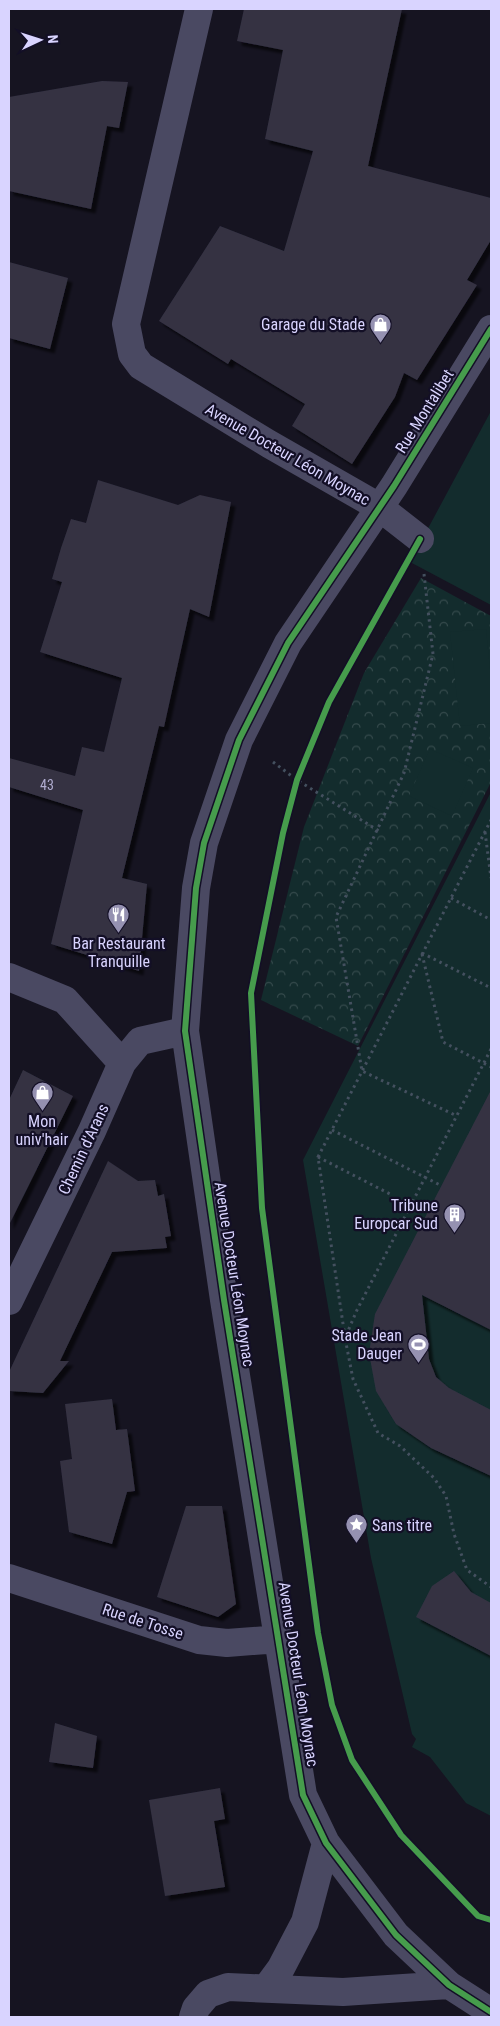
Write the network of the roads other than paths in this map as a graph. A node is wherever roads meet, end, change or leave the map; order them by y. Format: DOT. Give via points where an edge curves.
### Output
graph roads {
  1 [pos="199,9"];
  2 [pos="491,329"];
  3 [pos="378,507"];
  4 [pos="420,539"];
  5 [pos="9,977"];
  6 [pos="185,1031"];
  7 [pos="122,1063"];
  8 [pos="9,1301"];
  9 [pos="9,1578"];
  10 [pos="280,1638"];
  11 [pos="326,1843"];
  12 [pos="449,1985"];
  13 [pos="267,1987"];
  14 [pos="491,2012"];
  15 [pos="192,2017"];
  1 -- 3 [label="street, Avenue Docteur Léon Moynac" via="126,324 132,354 141,366"];
  2 -- 3 [label="street, Rue Montalibet"];
  3 -- 4 [label="street"];
  3 -- 6 [label="street, Avenue Docteur Léon Moynac" via="288,643 239,740 204,843 196,888"];
  5 -- 7 [label="street" via="65,1000"];
  6 -- 7 [label="street, Chemin d'Arans" via="140,1040"];
  6 -- 10 [label="street, Avenue Docteur Léon Moynac" via="224,1300"];
  7 -- 8 [label="street, Chemin d'Arans"];
  9 -- 10 [label="street, Rue de Tosse" via="199,1640 227,1643"];
  10 -- 11 [label="street, Avenue Docteur Léon Moynac" via="303,1795"];
  11 -- 12 [label="street, Avenue Docteur Léon Moynac" via="396,1936"];
  11 -- 13 [label="street" via="305,1922"];
  12 -- 13 [label="street" via="343,1992"];
  12 -- 14 [label="street, Avenue Docteur Léon Moynac"];
  13 -- 15 [label="street" via="228,1987 208,1994"];
}
